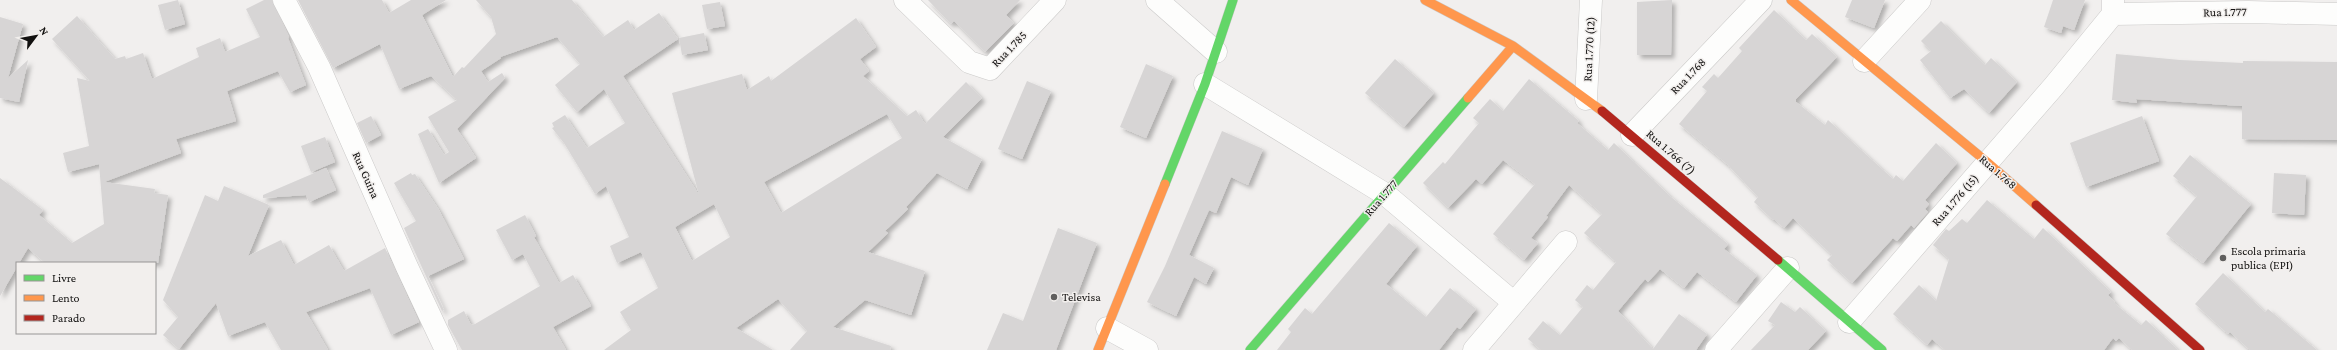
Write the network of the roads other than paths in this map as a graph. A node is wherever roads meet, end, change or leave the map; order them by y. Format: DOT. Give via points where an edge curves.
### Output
graph roads {
  1 [pos="284,0"];
  2 [pos="905,0"];
  3 [pos="1055,0"];
  4 [pos="1157,0"];
  5 [pos="1233,0"];
  6 [pos="1425,0"];
  7 [pos="1591,0"];
  8 [pos="1761,0"];
  9 [pos="1791,0"];
  10 [pos="1920,0"];
  11 [pos="2248,6"];
  12 [pos="2113,7"];
  13 [pos="2337,14"];
  14 [pos="1513,46"];
  15 [pos="1216,52"];
  16 [pos="1864,61"];
  17 [pos="1205,84"];
  18 [pos="1586,99"];
  19 [pos="1632,134"];
  20 [pos="1987,162"];
  21 [pos="1385,194"];
  22 [pos="1566,242"];
  23 [pos="1788,268"];
  24 [pos="1513,302"];
  25 [pos="1849,322"];
  26 [pos="1107,328"];
  27 [pos="446,350"];
  28 [pos="1098,350"];
  29 [pos="1147,350"];
  30 [pos="1250,350"];
  31 [pos="1474,350"];
  32 [pos="1716,350"];
  33 [pos="1882,350"];
  34 [pos="2200,350"];
  1 -- 27 [label="street, Rua Guina" via="319,67"];
  2 -- 3 [label="street, Rua 1.785" via="969,62 990,69"];
  4 -- 15 [label="street"];
  5 -- 15 [label="street"];
  6 -- 14 [label="street, Rua 1.766 (7)"];
  7 -- 18 [label="street, Rua 1.770 (12)"];
  8 -- 19 [label="street, Rua 1.768"];
  9 -- 16 [label="street, Rua 1.768"];
  10 -- 16 [label="street"];
  11 -- 12 [label="street, Rua 1.777"];
  11 -- 13 [label="street, Rua 1.777"];
  12 -- 20 [label="street, Rua 1.776 (15)" via="2054,86"];
  14 -- 18 [label="street, Rua 1.766 (7)"];
  14 -- 21 [label="street, Rua 1.777"];
  15 -- 17 [label="street"];
  16 -- 20 [label="street, Rua 1.768"];
  17 -- 21 [label="street"];
  17 -- 26 [label="street"];
  18 -- 19 [label="street, Rua 1.766 (7)"];
  19 -- 23 [label="street, Rua 1.766 (7)"];
  20 -- 25 [label="street, Rua 1.776 (15)"];
  20 -- 34 [label="street, Rua 1.768"];
  21 -- 24 [label="street"];
  21 -- 30 [label="street, Rua 1.777"];
  22 -- 24 [label="street"];
  23 -- 25 [label="street, Rua 1.766 (7)"];
  23 -- 32 [label="street"];
  24 -- 31 [label="street"];
  25 -- 33 [label="street, Rua 1.766 (7)"];
  26 -- 28 [label="street"];
  26 -- 29 [label="street"];
}
